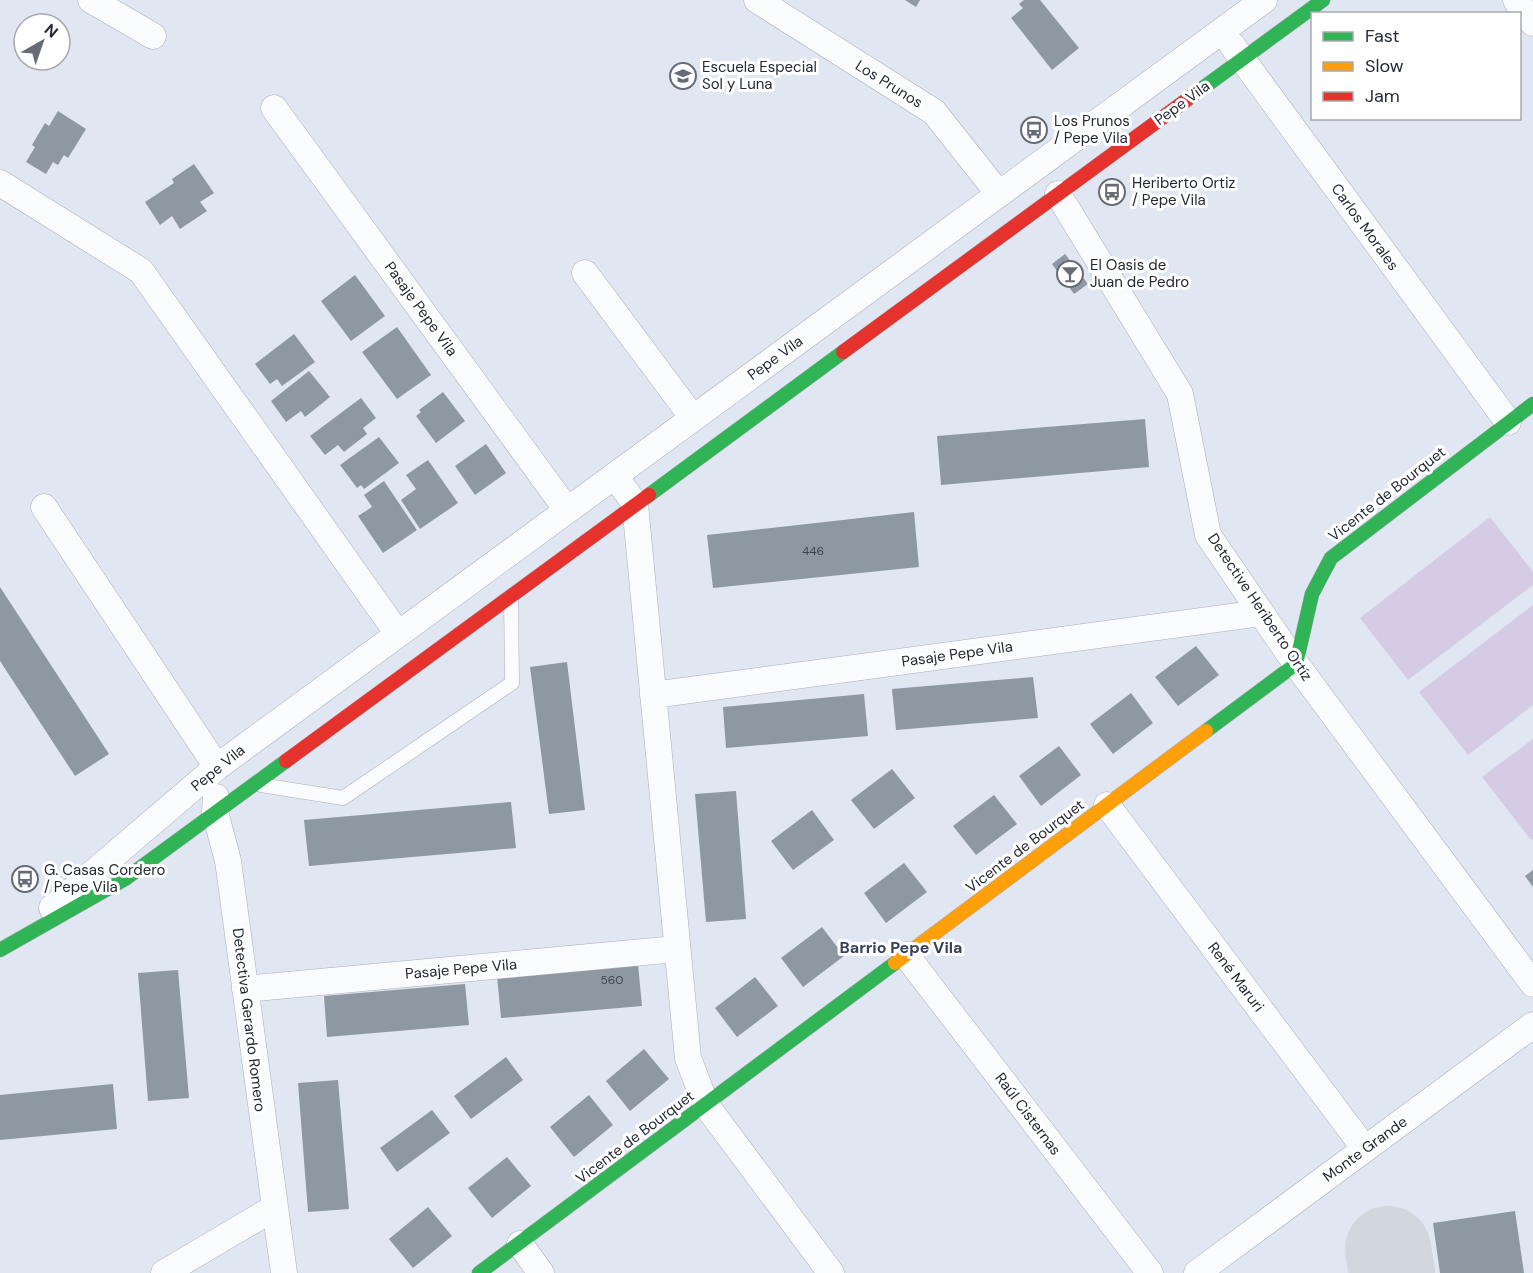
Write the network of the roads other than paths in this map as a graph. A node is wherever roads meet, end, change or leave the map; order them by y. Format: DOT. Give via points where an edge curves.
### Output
graph roads {
  1 [pos="91,0"];
  2 [pos="757,0"];
  3 [pos="1264,0"];
  4 [pos="1323,0"];
  5 [pos="1516,0"];
  6 [pos="1533,23"];
  7 [pos="1222,31"];
  8 [pos="153,36"];
  9 [pos="1242,59"];
  10 [pos="274,108"];
  11 [pos="0,183"];
  12 [pos="999,194"];
  13 [pos="1058,194"];
  14 [pos="936,240"];
  15 [pos="955,270"];
  16 [pos="585,273"];
  17 [pos="1533,404"];
  18 [pos="693,418"];
  19 [pos="1508,422"];
  20 [pos="615,476"];
  21 [pos="635,504"];
  22 [pos="44,507"];
  23 [pos="567,510"];
  24 [pos="511,595"];
  25 [pos="434,608"];
  26 [pos="1261,612"];
  27 [pos="398,634"];
  28 [pos="454,637"];
  29 [pos="1296,664"];
  30 [pos="653,695"];
  31 [pos="217,767"];
  32 [pos="254,784"];
  33 [pos="1107,806"];
  34 [pos="215,812"];
  35 [pos="7,946"];
  36 [pos="676,949"];
  37 [pos="906,955"];
  38 [pos="1533,984"];
  39 [pos="245,989"];
  40 [pos="1533,1025"];
  41 [pos="706,1105"];
  42 [pos="1365,1149"];
  43 [pos="274,1208"];
  44 [pos="520,1244"];
  45 [pos="164,1273"];
  46 [pos="284,1273"];
  47 [pos="479,1273"];
  48 [pos="541,1273"];
  49 [pos="831,1273"];
  50 [pos="1150,1273"];
  51 [pos="1197,1273"];
  1 -- 8 [label="street"];
  2 -- 12 [label="street, Los Prunos" via="933,112"];
  3 -- 7 [label="street, Pepe Vila"];
  4 -- 9 [label="street, Pepe Vila"];
  5 -- 6 [label="street"];
  7 -- 9 [label="street, Carlos Morales"];
  7 -- 12 [label="street, Pepe Vila"];
  9 -- 13 [label="street, Pepe Vila"];
  9 -- 19 [label="street, Carlos Morales"];
  10 -- 23 [label="street, Pasaje Pepe Vila"];
  11 -- 27 [label="street" via="141,271"];
  12 -- 14 [label="street, Pepe Vila"];
  13 -- 15 [label="street, Pepe Vila"];
  13 -- 26 [label="street, Detective Heriberto Ortíz" via="1180,394 1208,535"];
  14 -- 15 [label="street"];
  14 -- 18 [label="street, Pepe Vila"];
  15 -- 21 [label="street, Pepe Vila"];
  16 -- 18 [label="street"];
  17 -- 19 [label="street, Vicente de Bourquet"];
  18 -- 20 [label="street, Pepe Vila"];
  19 -- 29 [label="street, Vicente de Bourquet" via="1331,558 1312,594"];
  20 -- 21 [label="street"];
  20 -- 23 [label="street, Pepe Vila"];
  21 -- 24 [label="street, Pepe Vila"];
  21 -- 30 [label="street"];
  22 -- 31 [label="street"];
  23 -- 25 [label="street, Pepe Vila"];
  24 -- 28 [label="street, Pepe Vila"];
  24 -- 32 [label="lane" via="512,683 343,798"];
  25 -- 27 [label="street, Pepe Vila"];
  25 -- 28 [label="street"];
  26 -- 29 [label="street, Detective Heriberto Ortíz"];
  26 -- 30 [label="street, Pasaje Pepe Vila"];
  27 -- 31 [label="street, Pepe Vila"];
  28 -- 32 [label="street, Pepe Vila"];
  29 -- 33 [label="street, Vicente de Bourquet"];
  29 -- 38 [label="street, Detective Heriberto Ortíz"];
  30 -- 36 [label="street"];
  31 -- 34 [label="street, Detectiva Gerardo Romero"];
  31 -- 35 [label="street, Pepe Vila"];
  32 -- 34 [label="street, Pepe Vila"];
  33 -- 37 [label="street, Vicente de Bourquet"];
  33 -- 42 [label="street, René Maruri"];
  34 -- 35 [label="street, Pepe Vila" via="125,879"];
  34 -- 39 [label="street, Detectiva Gerardo Romero" via="228,861"];
  36 -- 39 [label="street, Pasaje Pepe Vila"];
  36 -- 41 [label="street" via="688,1058"];
  37 -- 41 [label="street, Vicente de Bourquet"];
  37 -- 50 [label="street, Raúl Cisternas"];
  39 -- 43 [label="street, Detectiva Gerardo Romero"];
  40 -- 42 [label="street, Monte Grande"];
  41 -- 44 [label="street, Vicente de Bourquet"];
  41 -- 49 [label="street"];
  42 -- 51 [label="street, Monte Grande"];
  43 -- 45 [label="street"];
  43 -- 46 [label="street, Detectiva Gerardo Romero"];
  44 -- 47 [label="street, Vicente de Bourquet"];
  44 -- 48 [label="street"];
}
